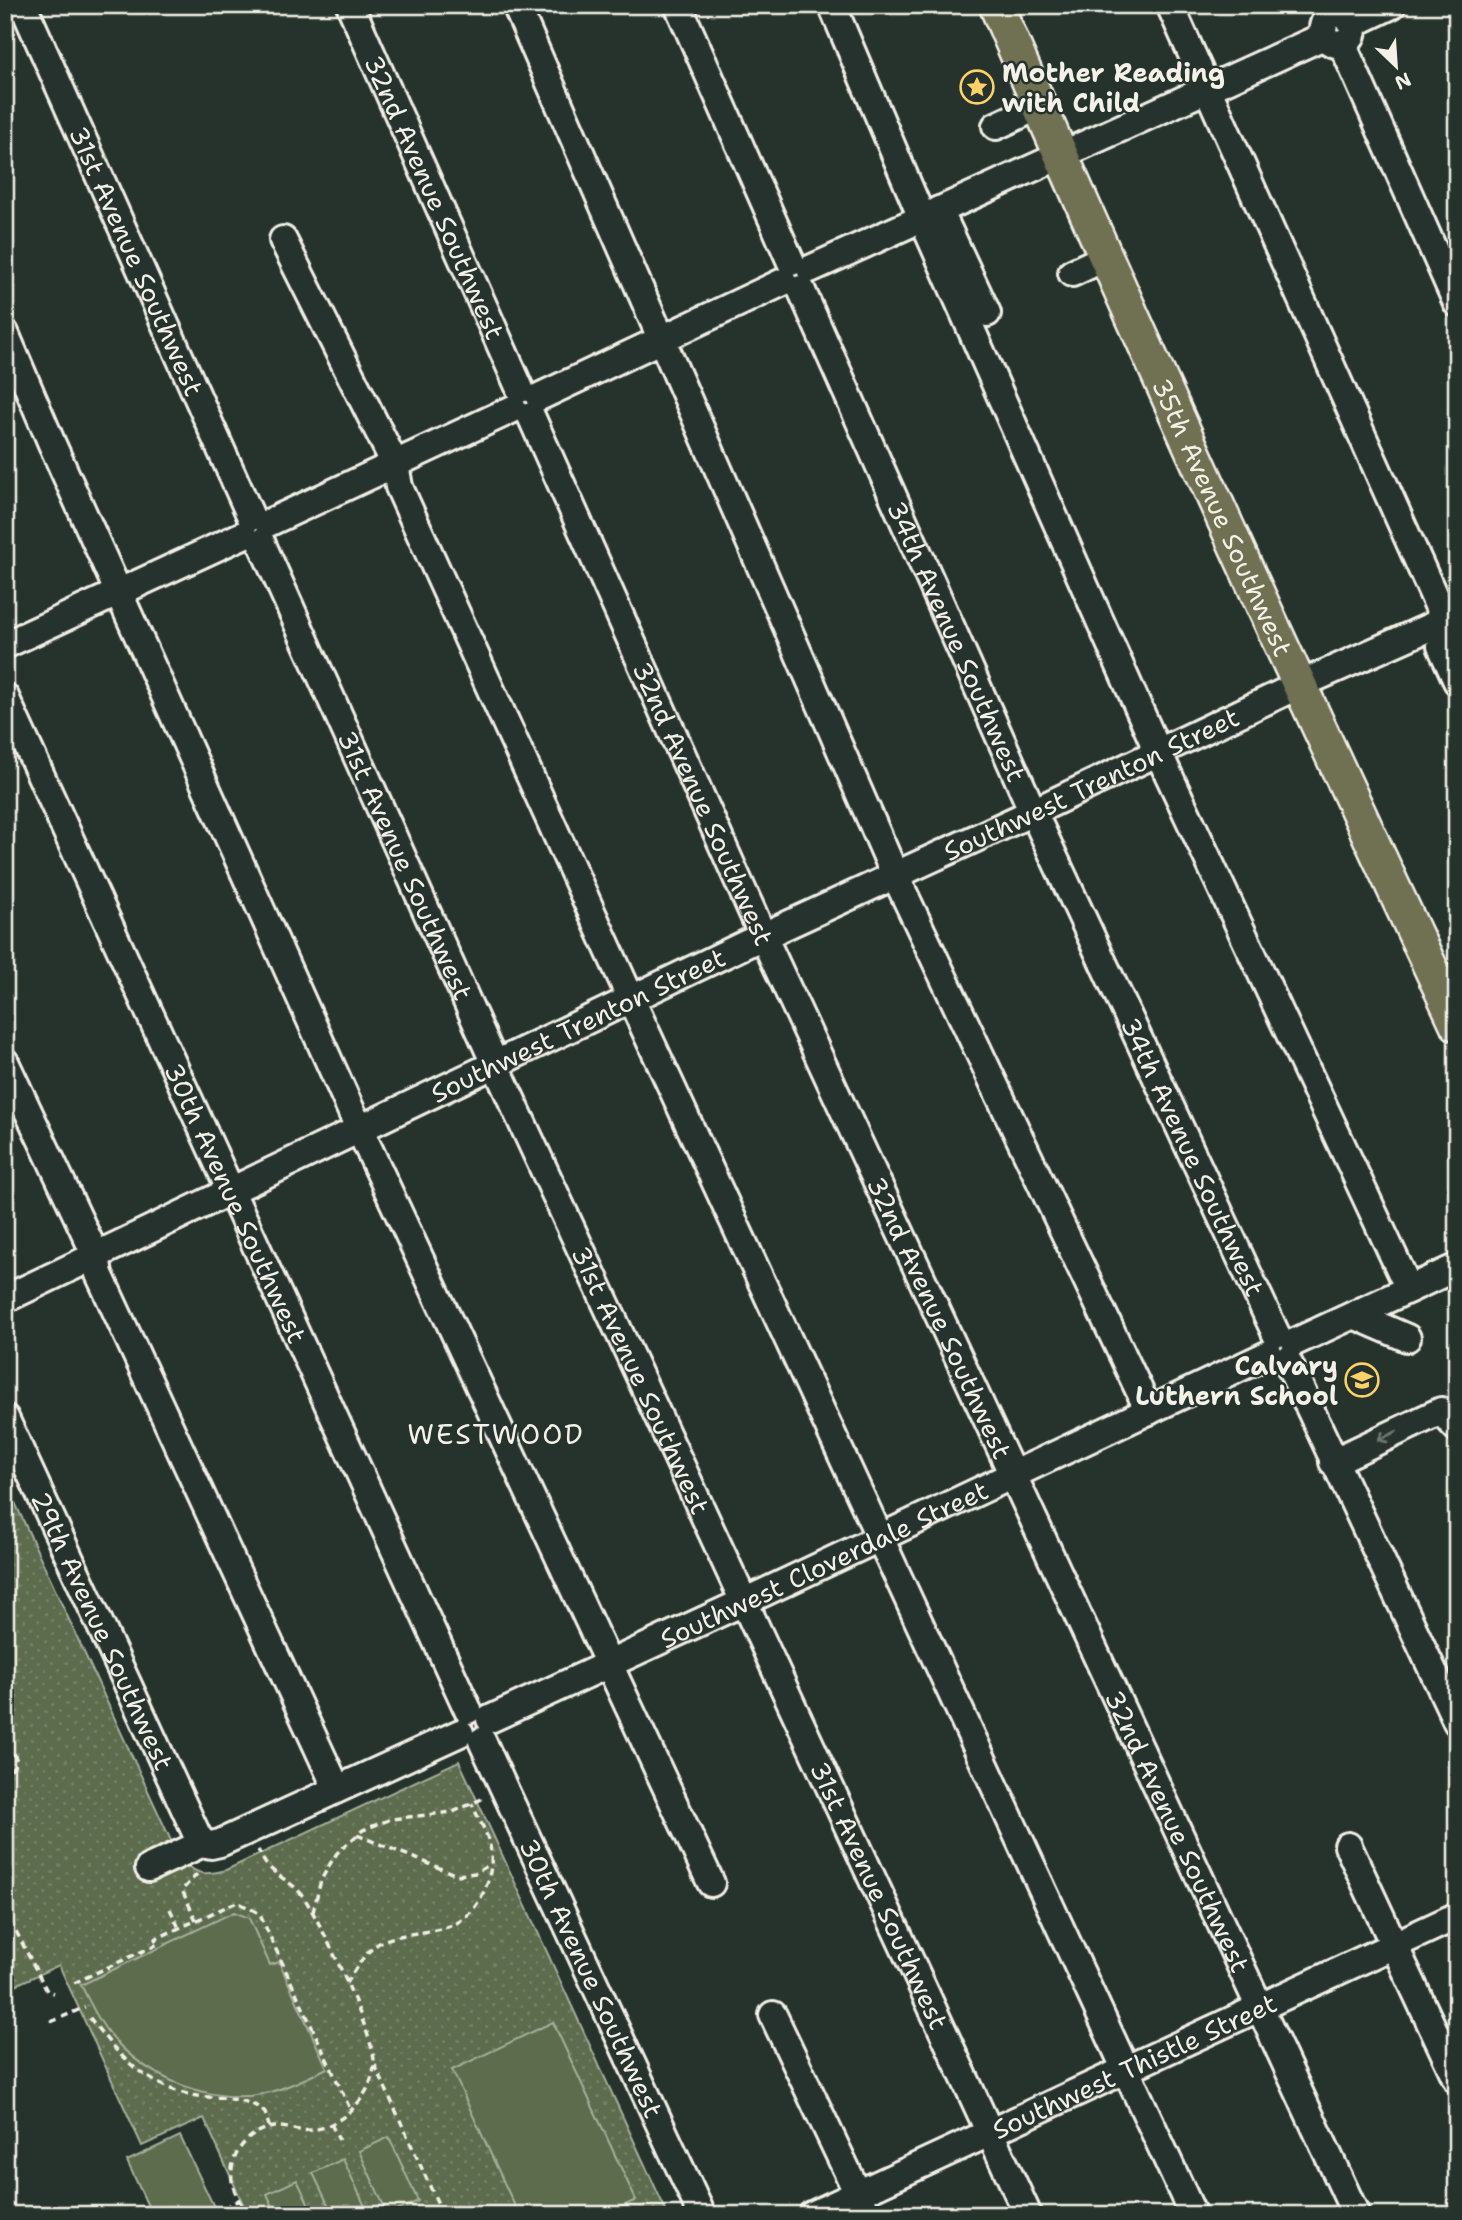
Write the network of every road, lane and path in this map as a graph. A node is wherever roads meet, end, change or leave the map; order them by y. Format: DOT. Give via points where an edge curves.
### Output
graph roads {
  1 [pos="23,5"];
  2 [pos="350,5"];
  3 [pos="516,5"];
  4 [pos="678,5"];
  5 [pos="832,5"];
  6 [pos="996,5"];
  7 [pos="1170,5"];
  8 [pos="1392,5"];
  9 [pos="1335,25"];
  10 [pos="1207,89"];
  11 [pos="1039,106"];
  12 [pos="996,126"];
  13 [pos="1060,156"];
  14 [pos="930,214"];
  15 [pos="283,240"];
  16 [pos="1106,257"];
  17 [pos="1072,273"];
  18 [pos="796,276"];
  19 [pos="1457,303"];
  20 [pos="987,313"];
  21 [pos="5,333"];
  22 [pos="661,340"];
  23 [pos="526,403"];
  24 [pos="395,464"];
  25 [pos="256,529"];
  26 [pos="120,593"];
  27 [pos="1451,618"];
  28 [pos="5,645"];
  29 [pos="1457,681"];
  30 [pos="1299,685"];
  31 [pos="5,697"];
  32 [pos="1158,752"];
  33 [pos="1033,812"];
  34 [pos="895,875"];
  35 [pos="763,936"];
  36 [pos="632,1000"];
  37 [pos="1457,1024"];
  38 [pos="5,1062"];
  39 [pos="495,1064"];
  40 [pos="359,1128"];
  41 [pos="230,1192"];
  42 [pos="96,1256"];
  43 [pos="1457,1266"];
  44 [pos="1409,1289"];
  45 [pos="5,1299"];
  46 [pos="1354,1315"];
  47 [pos="1407,1338"];
  48 [pos="1282,1347"];
  49 [pos="1149,1411"];
  50 [pos="5,1418"];
  51 [pos="1449,1420"];
  52 [pos="1334,1462"];
  53 [pos="1014,1475"];
  54 [pos="879,1537"];
  55 [pos="744,1602"];
  56 [pos="610,1663"];
  57 [pos="1457,1722"];
  58 [pos="475,1726"];
  59 [pos="5,1731"];
  60 [pos="5,1779"];
  61 [pos="337,1789"];
  62 [pos="484,1798"];
  63 [pos="472,1804"];
  64 [pos="357,1835"];
  65 [pos="203,1843"];
  66 [pos="1348,1846"];
  67 [pos="258,1850"];
  68 [pos="491,1864"];
  69 [pos="149,1868"];
  70 [pos="200,1871"];
  71 [pos="711,1883"];
  72 [pos="170,1909"];
  73 [pos="313,1912"];
  74 [pos="6,1913"];
  75 [pos="1457,1916"];
  76 [pos="196,1920"];
  77 [pos="179,1928"];
  78 [pos="1394,1945"];
  79 [pos="74,1983"];
  80 [pos="345,1984"];
  81 [pos="53,1993"];
  82 [pos="85,2007"];
  83 [pos="1259,2008"];
  84 [pos="774,2015"];
  85 [pos="90,2018"];
  86 [pos="51,2021"];
  87 [pos="374,2063"];
  88 [pos="1125,2070"];
  89 [pos="1457,2080"];
  90 [pos="351,2111"];
  91 [pos="331,2124"];
  92 [pos="270,2129"];
  93 [pos="990,2133"];
  94 [pos="339,2140"];
  95 [pos="240,2200"];
  96 [pos="862,2204"];
  97 [pos="219,2215"];
  98 [pos="247,2215"];
  99 [pos="443,2215"];
  100 [pos="702,2215"];
  101 [pos="812,2215"];
  102 [pos="1028,2215"];
  103 [pos="1193,2215"];
  104 [pos="1356,2215"];
  1 -- 25 [label="street, 31st Avenue Southwest"];
  2 -- 23 [label="street, 32nd Avenue Southwest"];
  3 -- 22 [label="street"];
  4 -- 18 [label="street, 34th Avenue Southwest"];
  5 -- 14 [label="street"];
  6 -- 11 [label="main road, 35th Avenue Southwest"];
  7 -- 10 [label="street"];
  8 -- 9 [label="street"];
  9 -- 10 [label="street"];
  9 -- 19 [label="street"];
  10 -- 13 [label="street"];
  10 -- 27 [label="street"];
  11 -- 12 [label="street"];
  11 -- 13 [label="main road, 35th Avenue Southwest"];
  13 -- 14 [label="street"];
  13 -- 16 [label="main road, 35th Avenue Southwest"];
  14 -- 18 [label="street"];
  14 -- 20 [label="street"];
  14 -- 32 [label="street"];
  15 -- 24 [label="street"];
  16 -- 17 [label="street"];
  16 -- 30 [label="main road, 35th Avenue Southwest"];
  18 -- 22 [label="street"];
  18 -- 33 [label="street, 34th Avenue Southwest"];
  21 -- 26 [label="street"];
  22 -- 23 [label="street"];
  22 -- 34 [label="street"];
  23 -- 24 [label="street"];
  23 -- 35 [label="street, 32nd Avenue Southwest"];
  24 -- 25 [label="street"];
  24 -- 36 [label="street" via="399,487"];
  25 -- 26 [label="street"];
  25 -- 39 [label="street, 31st Avenue Southwest"];
  26 -- 28 [label="street"];
  26 -- 40 [label="street"];
  27 -- 29 [label="street" via="1441,646"];
  27 -- 30 [label="street, Southwest Trenton Street"];
  30 -- 32 [label="street, Southwest Trenton Street"];
  30 -- 37 [label="main road, 35th Avenue Southwest"];
  31 -- 41 [label="street, 30th Avenue Southwest"];
  32 -- 33 [label="street, Southwest Trenton Street"];
  32 -- 44 [label="street"];
  33 -- 34 [label="street, Southwest Trenton Street"];
  33 -- 48 [label="street, 34th Avenue Southwest"];
  34 -- 35 [label="street, Southwest Trenton Street"];
  34 -- 49 [label="street"];
  35 -- 36 [label="street, Southwest Trenton Street"];
  35 -- 53 [label="street, 32nd Avenue Southwest"];
  36 -- 39 [label="street, Southwest Trenton Street"];
  36 -- 54 [label="street"];
  38 -- 42 [label="street"];
  39 -- 40 [label="street, Southwest Trenton Street"];
  39 -- 55 [label="street, 31st Avenue Southwest"];
  40 -- 41 [label="street, Southwest Trenton Street"];
  40 -- 56 [label="street"];
  41 -- 42 [label="street, Southwest Trenton Street"];
  41 -- 58 [label="street, 30th Avenue Southwest"];
  42 -- 45 [label="street, Southwest Trenton Street"];
  42 -- 61 [label="street" via="99,1273"];
  43 -- 44 [label="street, Southwest Cloverdale Street"];
  44 -- 46 [label="street, Southwest Cloverdale Street"];
  46 -- 47 [label="street"];
  46 -- 48 [label="street, Southwest Cloverdale Street"];
  48 -- 49 [label="street, Southwest Cloverdale Street"];
  48 -- 52 [label="street, 34th Avenue Southwest"];
  49 -- 53 [label="street, Southwest Cloverdale Street"];
  50 -- 65 [label="street, 29th Avenue Southwest"];
  51 -- 52 [label="street, one-way"];
  52 -- 57 [label="street, 34th Avenue Southwest"];
  53 -- 54 [label="street, Southwest Cloverdale Street"];
  53 -- 83 [label="street, 32nd Avenue Southwest"];
  54 -- 55 [label="street, Southwest Cloverdale Street"];
  54 -- 88 [label="street"];
  55 -- 56 [label="street, Southwest Cloverdale Street"];
  55 -- 93 [label="street, 31st Avenue Southwest"];
  56 -- 58 [label="street, Southwest Cloverdale Street"];
  56 -- 71 [label="street"];
  58 -- 61 [label="street, Southwest Cloverdale Street"];
  58 -- 100 [label="street, 30th Avenue Southwest"];
  59 -- 60 [label="path" via="17,1761"];
  61 -- 65 [label="street, Southwest Cloverdale Street" via="220,1843"];
  62 -- 63 [label="path"];
  63 -- 64 [label="path" via="445,1814 391,1819"];
  63 -- 68 [label="path" via="489,1840"];
  64 -- 68 [label="path" via="457,1875 475,1873"];
  64 -- 73 [label="path" via="330,1864"];
  65 -- 69 [label="street, Southwest Cloverdale Street"];
  66 -- 78 [label="street"];
  67 -- 73 [label="path" via="267,1865 295,1886"];
  68 -- 80 [label="path" via="485,1891 458,1922 382,1942 366,1954"];
  70 -- 76 [label="path" via="182,1891"];
  72 -- 77 [label="path"];
  73 -- 80 [label="path"];
  74 -- 81 [label="path" via="47,1991"];
  75 -- 78 [label="street, Southwest Thistle Street"];
  76 -- 77 [label="path"];
  76 -- 90 [label="path" via="237,1902 259,1913"];
  77 -- 79 [label="path" via="155,1939 158,1944"];
  78 -- 83 [label="street, Southwest Thistle Street"];
  78 -- 89 [label="street"];
  80 -- 87 [label="path" via="365,2027"];
  82 -- 86 [label="path"];
  83 -- 88 [label="street, Southwest Thistle Street"];
  83 -- 104 [label="street, 32nd Avenue Southwest"];
  84 -- 96 [label="street"];
  85 -- 92 [label="path" via="119,2055 144,2076 187,2094 246,2101 261,2108"];
  87 -- 90 [label="path" via="373,2074"];
  87 -- 99 [label="path"];
  88 -- 93 [label="street, Southwest Thistle Street"];
  88 -- 103 [label="street"];
  90 -- 91 [label="path"];
  91 -- 92 [label="path" via="309,2131"];
  91 -- 94 [label="path"];
  92 -- 95 [label="path" via="250,2137 236,2154 233,2186"];
  93 -- 96 [label="street, Southwest Thistle Street"];
  93 -- 102 [label="street, 31st Avenue Southwest"];
  95 -- 97 [label="path"];
  95 -- 98 [label="path"];
  96 -- 101 [label="street, Southwest Thistle Street"];
}
